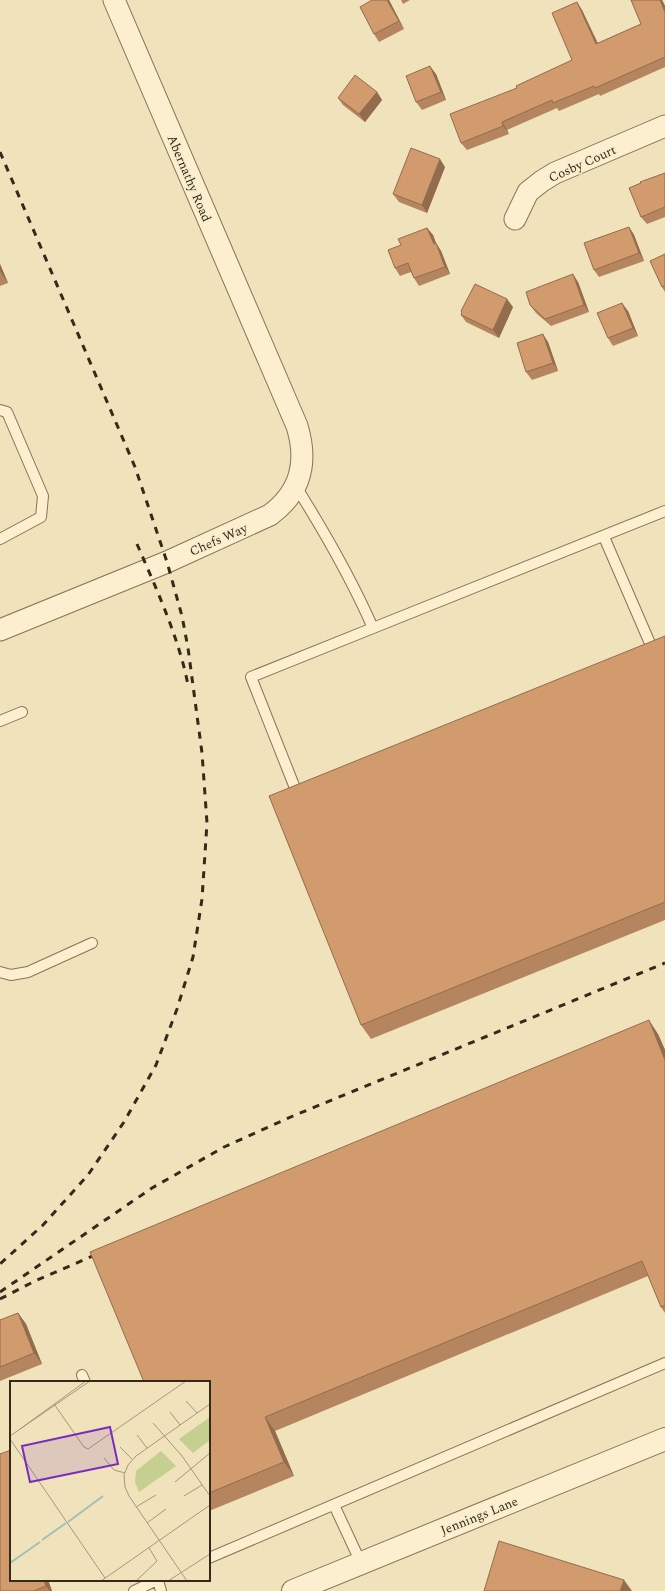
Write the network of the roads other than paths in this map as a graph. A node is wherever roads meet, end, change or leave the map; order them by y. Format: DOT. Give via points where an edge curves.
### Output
graph roads {
  1 [pos="114,0"];
  2 [pos="665,126"];
  3 [pos="515,219"];
  4 [pos="266,355"];
  5 [pos="0,410"];
  6 [pos="295,485"];
  7 [pos="665,511"];
  8 [pos="604,537"];
  9 [pos="0,539"];
  10 [pos="373,628"];
  11 [pos="0,630"];
  12 [pos="652,648"];
  13 [pos="22,712"];
  14 [pos="0,721"];
  15 [pos="295,788"];
  16 [pos="92,943"];
  17 [pos="0,972"];
  18 [pos="665,1363"];
  19 [pos="665,1438"];
  20 [pos="334,1505"];
  21 [pos="210,1558"];
  22 [pos="361,1563"];
  23 [pos="155,1581"];
  24 [pos="157,1581"];
  25 [pos="134,1591"];
  26 [pos="161,1591"];
  27 [pos="293,1591"];
  1 -- 4 [label="street, Abernathy Road"];
  2 -- 3 [label="street, Cosby Court" via="542,181 528,192"];
  4 -- 6 [label="street, Chefs Way" via="302,442 303,458"];
  5 -- 9 [label="lane" via="7,412 43,496 41,517"];
  6 -- 10 [label="lane" via="359,596"];
  6 -- 11 [label="street, Chefs Way" via="280,508 253,524"];
  7 -- 8 [label="lane"];
  8 -- 10 [label="lane"];
  8 -- 12 [label="lane"];
  10 -- 15 [label="lane" via="251,677"];
  13 -- 14 [label="lane"];
  16 -- 17 [label="lane" via="28,972 11,975"];
  18 -- 20 [label="lane"];
  19 -- 22 [label="street, Jennings Lane"];
  20 -- 21 [label="lane"];
  20 -- 22 [label="lane"];
  22 -- 27 [label="street, Jennings Lane"];
  23 -- 25 [label="lane"];
  24 -- 26 [label="lane"];
}
